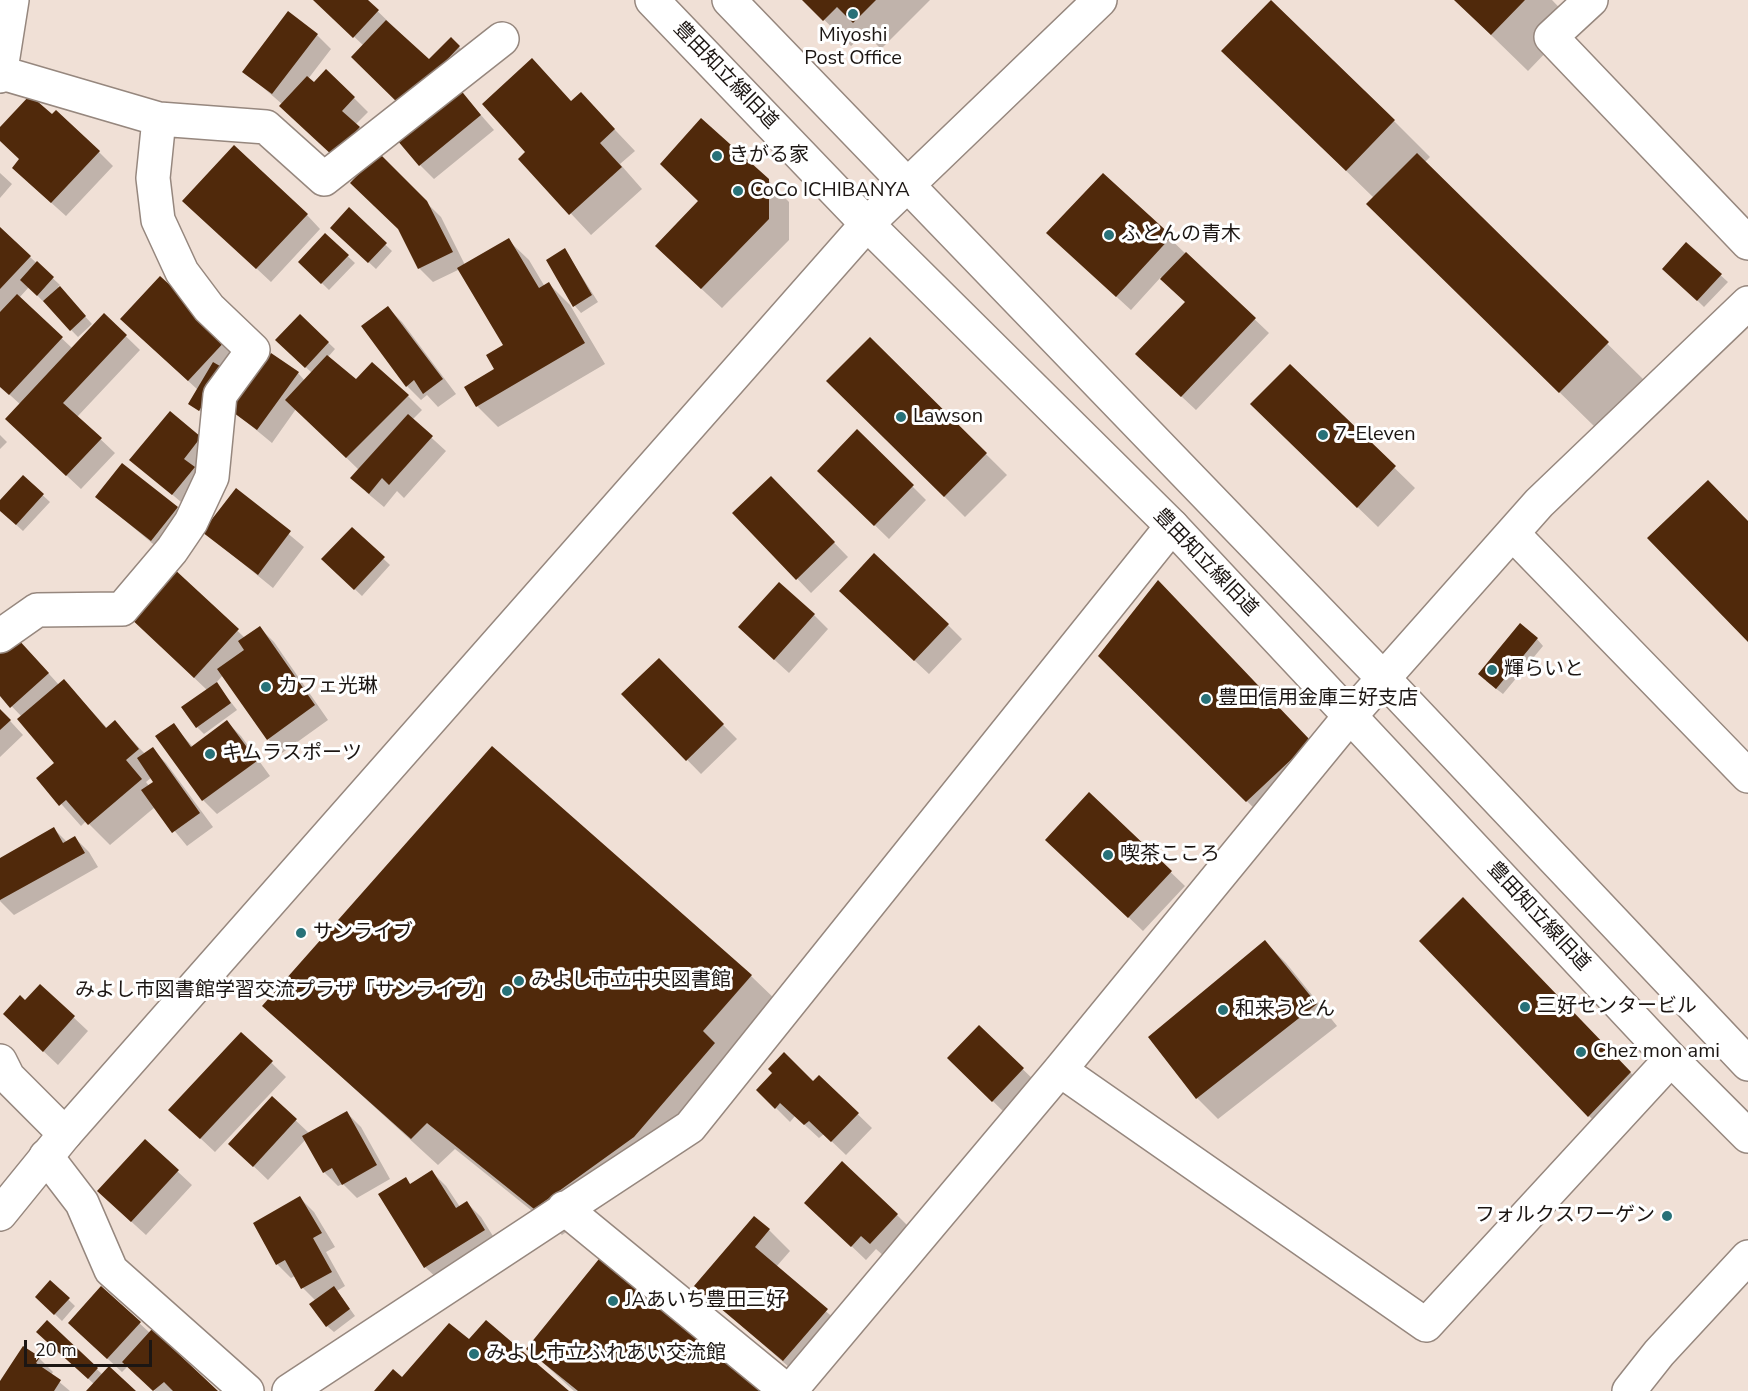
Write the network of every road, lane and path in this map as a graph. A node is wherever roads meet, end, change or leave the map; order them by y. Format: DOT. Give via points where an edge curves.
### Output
graph roads {
  1 [pos="652,0"];
  2 [pos="729,0"];
  3 [pos="1100,0"];
  4 [pos="1591,0"];
  5 [pos="7,15"];
  6 [pos="502,39"];
  7 [pos="1,75"];
  8 [pos="159,119"];
  9 [pos="908,184"];
  10 [pos="867,224"];
  11 [pos="1748,243"];
  12 [pos="1748,303"];
  13 [pos="1172,526"];
  14 [pos="1513,534"];
  15 [pos="0,636"];
  16 [pos="1384,679"];
  17 [pos="1350,716"];
  18 [pos="1748,776"];
  19 [pos="1671,1059"];
  20 [pos="0,1060"];
  21 [pos="1748,1064"];
  22 [pos="1060,1070"];
  23 [pos="1748,1136"];
  24 [pos="56,1145"];
  25 [pos="564,1208"];
  26 [pos="0,1214"];
  27 [pos="1748,1257"];
  28 [pos="247,1391"];
  29 [pos="289,1391"];
  30 [pos="788,1391"];
  31 [pos="1629,1391"];
  1 -- 10 [label="street, 豊田知立線旧道"];
  2 -- 9 [label="street"];
  3 -- 9 [label="street"];
  4 -- 11 [label="street" via="1551,37"];
  5 -- 7 [label="street"];
  6 -- 8 [label="street" via="324,179 267,126"];
  7 -- 8 [label="street"];
  8 -- 15 [label="street" via="153,178 158,220 182,272 209,308 253,350 220,395 212,477 191,522 122,609 37,610"];
  9 -- 10 [label="street"];
  9 -- 16 [label="street"];
  10 -- 13 [label="street, 豊田知立線旧道"];
  10 -- 24 [label="street"];
  12 -- 14 [label="street" via="1539,503"];
  13 -- 17 [label="street, 豊田知立線旧道"];
  13 -- 25 [label="street" via="690,1127"];
  14 -- 16 [label="street"];
  14 -- 18 [label="street"];
  16 -- 17 [label="street"];
  16 -- 21 [label="street"];
  17 -- 19 [label="street, 豊田知立線旧道"];
  17 -- 22 [label="street"];
  19 -- 22 [label="street" via="1426,1325"];
  19 -- 23 [label="street, 豊田知立線旧道"];
  20 -- 24 [label="street"];
  22 -- 30 [label="street"];
  24 -- 26 [label="street"];
  24 -- 28 [label="street" via="111,1270"];
  25 -- 29 [label="street"];
  25 -- 30 [label="street"];
  27 -- 31 [label="street"];
}
